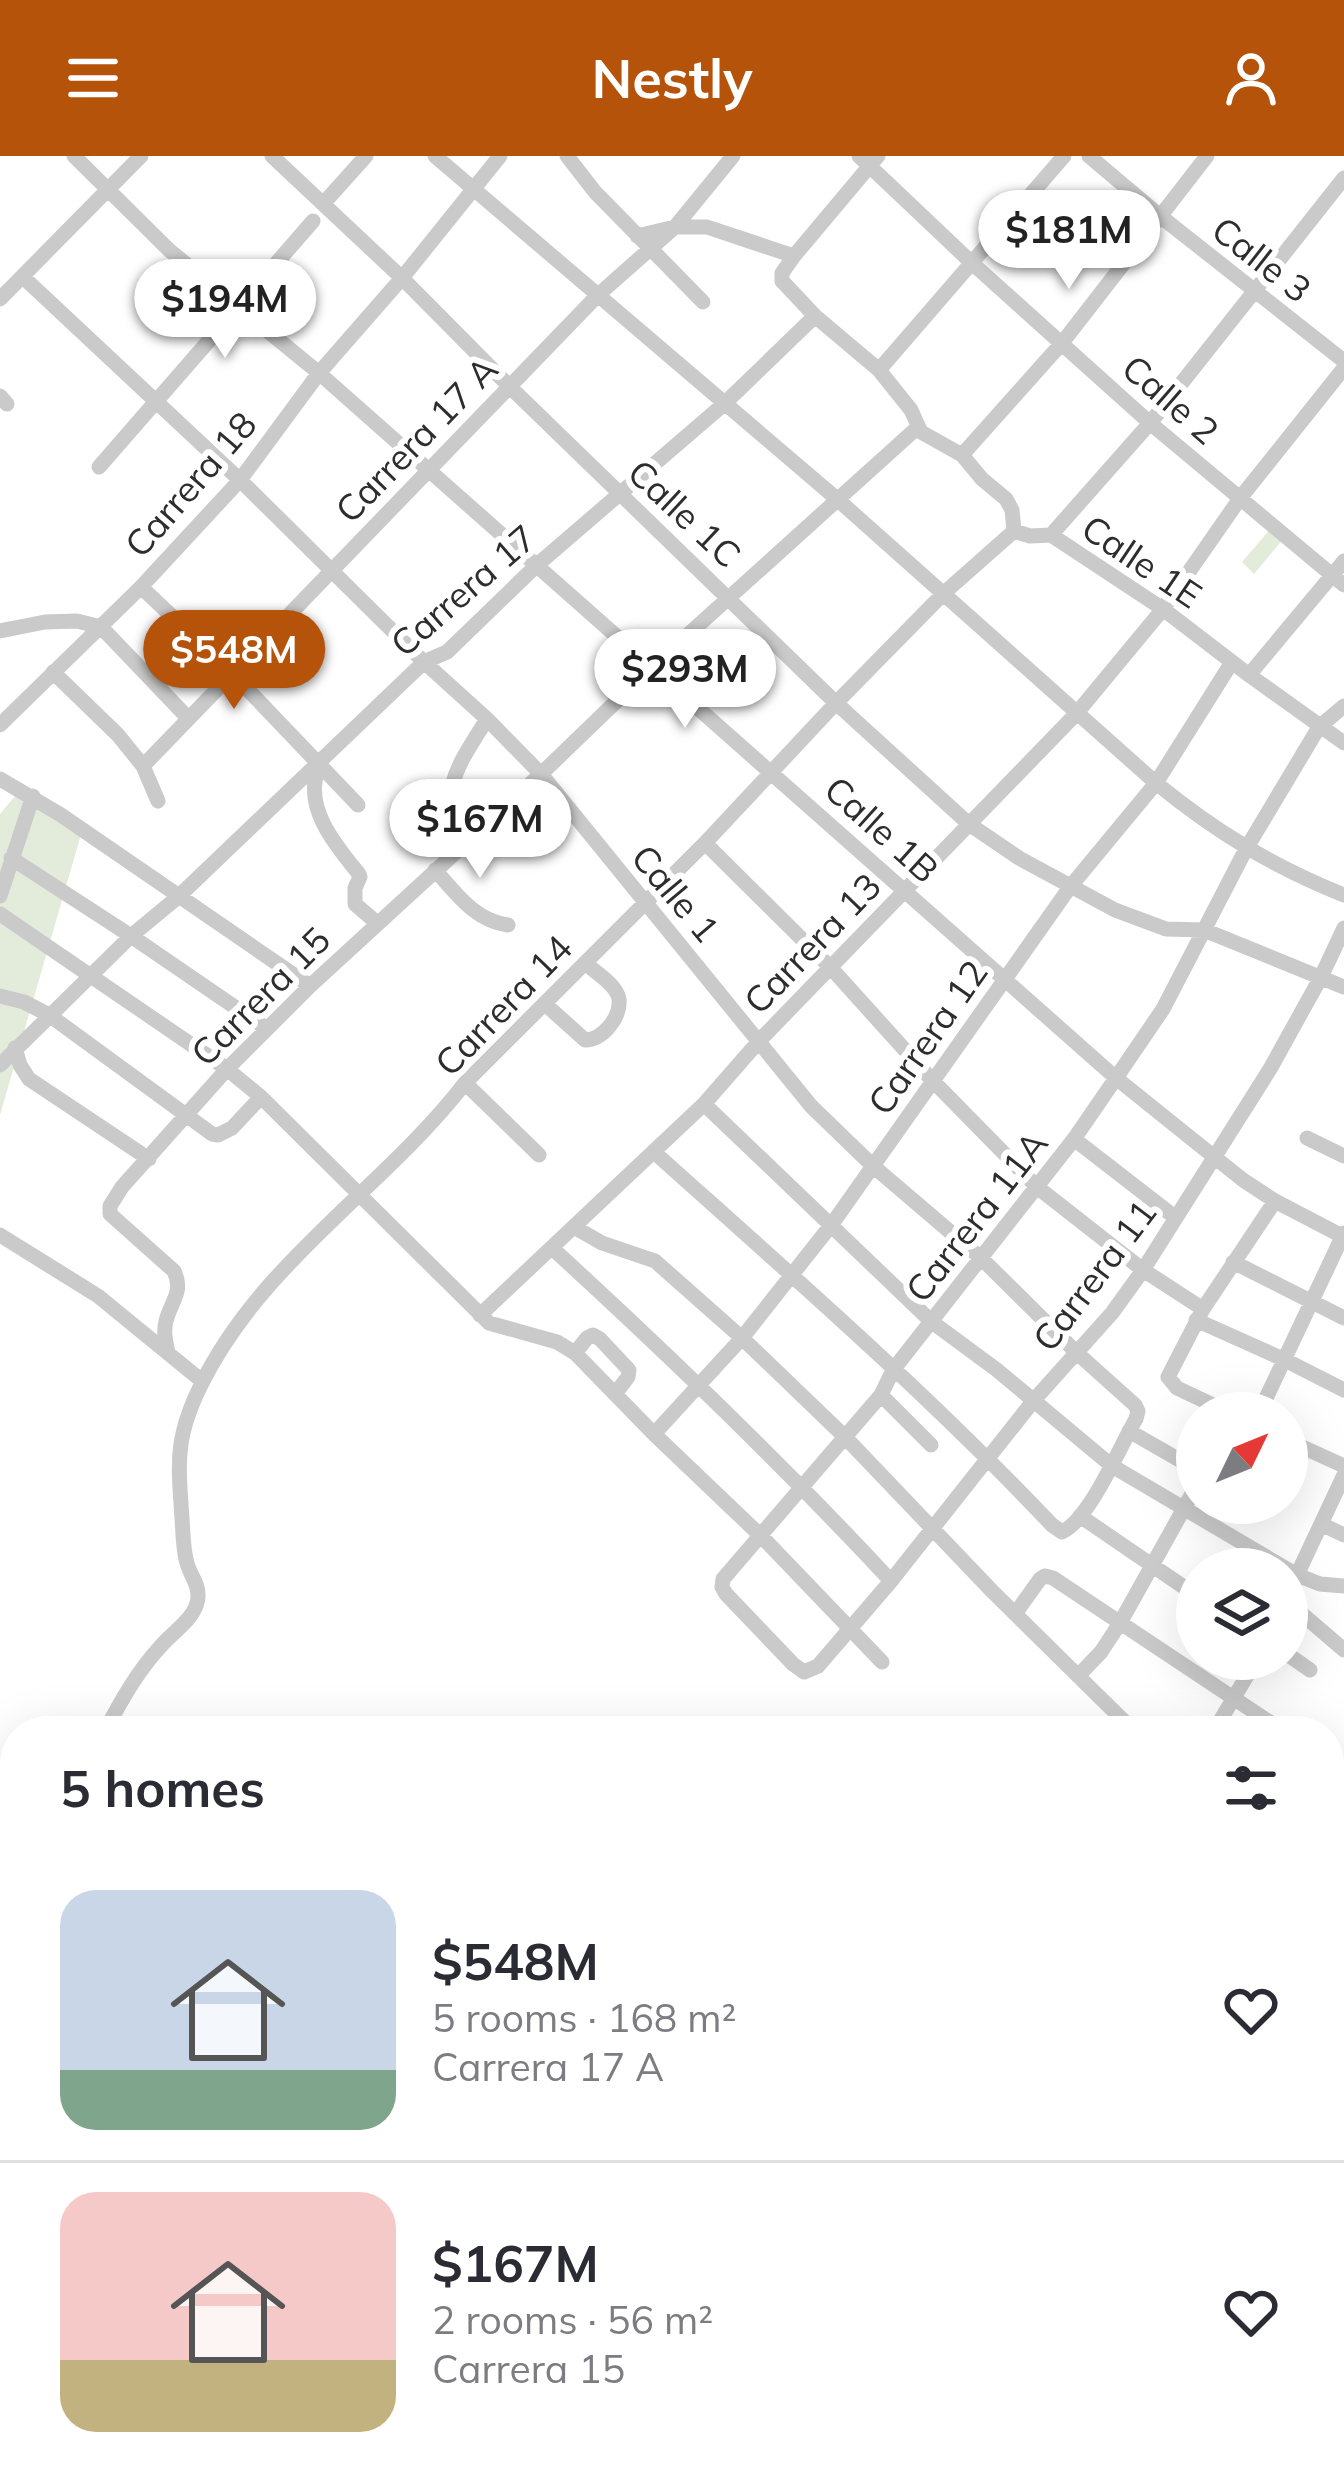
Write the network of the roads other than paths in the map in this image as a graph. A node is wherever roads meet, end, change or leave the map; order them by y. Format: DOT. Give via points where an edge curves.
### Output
graph roads {
  1 [pos="74,156"];
  2 [pos="141,156"];
  3 [pos="272,156"];
  4 [pos="367,156"];
  5 [pos="435,156"];
  6 [pos="500,156"];
  7 [pos="567,156"];
  8 [pos="733,156"];
  9 [pos="1064,156"];
  10 [pos="1089,156"];
  11 [pos="1208,156"];
  12 [pos="868,159"];
  13 [pos="1344,178"];
  14 [pos="109,188"];
  15 [pos="472,188"];
  16 [pos="323,204"];
  17 [pos="1160,217"];
  18 [pos="313,221"];
  19 [pos="675,227"];
  20 [pos="643,242"];
  21 [pos="794,256"];
  22 [pos="973,264"];
  23 [pos="23,277"];
  24 [pos="402,278"];
  25 [pos="1254,292"];
  26 [pos="598,295"];
  27 [pos="0,299"];
  28 [pos="704,302"];
  29 [pos="239,305"];
  30 [pos="815,316"];
  31 [pos="1061,344"];
  32 [pos="1344,364"];
  33 [pos="878,370"];
  34 [pos="319,373"];
  35 [pos="508,386"];
  36 [pos="158,402"];
  37 [pos="724,404"];
  38 [pos="1150,423"];
  39 [pos="918,427"];
  40 [pos="962,455"];
  41 [pos="99,467"];
  42 [pos="428,469"];
  43 [pos="241,480"];
  44 [pos="621,495"];
  45 [pos="1241,497"];
  46 [pos="836,500"];
  47 [pos="1014,531"];
  48 [pos="1051,535"];
  49 [pos="1344,561"];
  50 [pos="537,565"];
  51 [pos="333,568"];
  52 [pos="1338,580"];
  53 [pos="141,587"];
  54 [pos="944,593"];
  55 [pos="730,597"];
  56 [pos="1163,609"];
  57 [pos="101,626"];
  58 [pos="0,631"];
  59 [pos="424,662"];
  60 [pos="1232,662"];
  61 [pos="651,668"];
  62 [pos="53,672"];
  63 [pos="232,673"];
  64 [pos="1249,675"];
  65 [pos="836,703"];
  66 [pos="1344,706"];
  67 [pos="1076,714"];
  68 [pos="188,718"];
  69 [pos="488,718"];
  70 [pos="0,725"];
  71 [pos="1319,727"];
  72 [pos="1344,742"];
  73 [pos="320,764"];
  74 [pos="143,766"];
  75 [pos="771,771"];
  76 [pos="541,774"];
  77 [pos="0,779"];
  78 [pos="1156,783"];
  79 [pos="33,796"];
  80 [pos="158,801"];
  81 [pos="358,805"];
  82 [pos="969,824"];
  83 [pos="705,843"];
  84 [pos="1246,849"];
  85 [pos="457,850"];
  86 [pos="11,858"];
  87 [pos="435,870"];
  88 [pos="1070,887"];
  89 [pos="906,890"];
  90 [pos="1344,895"];
  91 [pos="0,896"];
  92 [pos="178,897"];
  93 [pos="644,903"];
  94 [pos="0,914"];
  95 [pos="377,923"];
  96 [pos="508,925"];
  97 [pos="1344,928"];
  98 [pos="1204,930"];
  99 [pos="131,936"];
  100 [pos="585,963"];
  101 [pos="831,968"];
  102 [pos="91,975"];
  103 [pos="1322,977"];
  104 [pos="1004,980"];
  105 [pos="310,986"];
  106 [pos="1344,987"];
  107 [pos="0,996"];
  108 [pos="545,1004"];
  109 [pos="49,1016"];
  110 [pos="266,1029"];
  111 [pos="760,1040"];
  112 [pos="15,1048"];
  113 [pos="0,1065"];
  114 [pos="227,1070"];
  115 [pos="1116,1078"];
  116 [pos="932,1080"];
  117 [pos="465,1083"];
  118 [pos="261,1097"];
  119 [pos="704,1104"];
  120 [pos="187,1114"];
  121 [pos="1074,1138"];
  122 [pos="1306,1138"];
  123 [pos="654,1152"];
  124 [pos="539,1155"];
  125 [pos="1344,1156"];
  126 [pos="1214,1157"];
  127 [pos="149,1159"];
  128 [pos="872,1166"];
  129 [pos="1037,1186"];
  130 [pos="359,1193"];
  131 [pos="1275,1202"];
  132 [pos="1177,1218"];
  133 [pos="832,1224"];
  134 [pos="574,1227"];
  135 [pos="0,1235"];
  136 [pos="1344,1235"];
  137 [pos="551,1248"];
  138 [pos="982,1259"];
  139 [pos="1233,1262"];
  140 [pos="1143,1270"];
  141 [pos="792,1276"];
  142 [pos="1310,1302"];
  143 [pos="480,1315"];
  144 [pos="1199,1315"];
  145 [pos="1344,1318"];
  146 [pos="932,1322"];
  147 [pos="742,1338"];
  148 [pos="168,1353"];
  149 [pos="575,1353"];
  150 [pos="1077,1353"];
  151 [pos="1283,1359"];
  152 [pos="893,1370"];
  153 [pos="202,1381"];
  154 [pos="699,1386"];
  155 [pos="1344,1390"];
  156 [pos="1185,1392"];
  157 [pos="1268,1392"];
  158 [pos="615,1394"];
  159 [pos="880,1395"];
  160 [pos="1034,1400"];
  161 [pos="1130,1431"];
  162 [pos="654,1434"];
  163 [pos="844,1436"];
  164 [pos="931,1444"];
  165 [pos="1308,1450"];
  166 [pos="987,1458"];
  167 [pos="1176,1458"];
  168 [pos="1112,1466"];
  169 [pos="1344,1466"];
  170 [pos="1344,1475"];
  171 [pos="803,1486"];
  172 [pos="1176,1503"];
  173 [pos="1080,1516"];
  174 [pos="1176,1522"];
  175 [pos="1211,1524"];
  176 [pos="1321,1524"];
  177 [pos="932,1527"];
  178 [pos="1344,1535"];
  179 [pos="762,1537"];
  180 [pos="1252,1548"];
  181 [pos="1308,1551"];
  182 [pos="1150,1566"];
  183 [pos="1308,1579"];
  184 [pos="892,1580"];
  185 [pos="1176,1583"];
  186 [pos="1344,1586"];
  187 [pos="1015,1614"];
  188 [pos="1308,1620"];
  189 [pos="1120,1623"];
  190 [pos="850,1629"];
  191 [pos="1344,1650"];
  192 [pos="882,1662"];
  193 [pos="1078,1676"];
  194 [pos="1245,1680"];
  195 [pos="1235,1698"];
  196 [pos="114,1716"];
  197 [pos="1119,1716"];
  198 [pos="1224,1716"];
  199 [pos="1261,1716"];
  1 -- 14 [label="street, Calle 1B"];
  2 -- 14 [label="street"];
  3 -- 16 [label="street, Calle 1C"];
  4 -- 16 [label="street"];
  5 -- 15 [label="street"];
  6 -- 15 [label="street, Carrera 18"];
  7 -- 20 [label="street"];
  8 -- 19 [label="street, Carrera 17 A"];
  9 -- 22 [label="street"];
  10 -- 17 [label="street, Calle 3"];
  11 -- 17 [label="street"];
  12 -- 21 [label="street"];
  12 -- 22 [label="street, Calle 2"];
  13 -- 25 [label="street"];
  14 -- 23 [label="street"];
  14 -- 29 [label="street, Calle 1B"];
  15 -- 24 [label="street, Carrera 18"];
  15 -- 26 [label="street"];
  16 -- 24 [label="street, Calle 1C"];
  17 -- 25 [label="street, Calle 3"];
  17 -- 31 [label="street"];
  18 -- 29 [label="street"];
  19 -- 20 [label="street, Carrera 17 A"];
  19 -- 21 [label="street" via="707,227"];
  20 -- 26 [label="street, Carrera 17 A"];
  20 -- 28 [label="street"];
  21 -- 30 [label="street" via="782,281"];
  22 -- 31 [label="street, Calle 2"];
  22 -- 33 [label="street"];
  23 -- 27 [label="street"];
  23 -- 36 [label="street, Calle 1"];
  24 -- 34 [label="street, Carrera 18"];
  24 -- 35 [label="street, Calle 1C"];
  25 -- 32 [label="street, Calle 3"];
  25 -- 38 [label="street"];
  26 -- 35 [label="street, Carrera 17 A"];
  26 -- 37 [label="street"];
  29 -- 34 [label="street, Calle 1B"];
  29 -- 36 [label="street"];
  30 -- 33 [label="street"];
  30 -- 37 [label="street, Carrera 17"];
  31 -- 38 [label="street, Calle 2"];
  31 -- 40 [label="street"];
  32 -- 45 [label="street, Carrera 13"];
  33 -- 39 [label="street"];
  34 -- 42 [label="street, Calle 1B"];
  34 -- 43 [label="street, Carrera 18"];
  35 -- 42 [label="street, Carrera 17 A"];
  35 -- 44 [label="street, Calle 1C"];
  36 -- 41 [label="street"];
  36 -- 43 [label="street, Calle 1"];
  37 -- 44 [label="street, Carrera 17"];
  37 -- 46 [label="street"];
  38 -- 45 [label="street, Calle 2"];
  38 -- 48 [label="street"];
  39 -- 40 [label="street"];
  39 -- 46 [label="street, Carrera 15"];
  40 -- 47 [label="street" via="1010,504"];
  42 -- 50 [label="street, Calle 1B"];
  42 -- 51 [label="street, Carrera 17 A"];
  43 -- 51 [label="street, Calle 1"];
  43 -- 53 [label="street, Carrera 18"];
  44 -- 50 [label="street, Carrera 17"];
  44 -- 55 [label="street, Calle 1C"];
  45 -- 52 [label="street, Calle 2"];
  45 -- 56 [label="street, Carrera 13"];
  46 -- 54 [label="street"];
  46 -- 55 [label="street, Carrera 15"];
  47 -- 48 [label="street, Calle 1E"];
  47 -- 54 [label="street, Carrera 14"];
  48 -- 56 [label="street, Calle 1E"];
  49 -- 52 [label="street"];
  50 -- 59 [label="street, Carrera 17" via="447,652"];
  50 -- 61 [label="street, Calle 1B"];
  51 -- 59 [label="street, Calle 1"];
  51 -- 63 [label="street, Carrera 17 A"];
  52 -- 64 [label="street"];
  53 -- 57 [label="street, Carrera 18"];
  53 -- 63 [label="street"];
  54 -- 65 [label="street, Carrera 14"];
  54 -- 67 [label="street"];
  55 -- 61 [label="street, Carrera 15"];
  55 -- 65 [label="street, Calle 1C"];
  56 -- 60 [label="street, Calle 1E"];
  56 -- 67 [label="street, Carrera 13"];
  57 -- 58 [label="street" via="45,622"];
  57 -- 62 [label="street, Carrera 18"];
  57 -- 68 [label="street"];
  59 -- 69 [label="street, Calle 1"];
  59 -- 73 [label="street, Carrera 17"];
  60 -- 64 [label="street, Calle 1E"];
  60 -- 78 [label="street, Carrera 12"];
  61 -- 75 [label="street, Calle 1B"];
  61 -- 76 [label="street, Carrera 15"];
  62 -- 70 [label="street, Carrera 18"];
  62 -- 74 [label="street"];
  63 -- 68 [label="street, Carrera 17 A"];
  63 -- 73 [label="street"];
  64 -- 71 [label="street, Calle 1E"];
  65 -- 75 [label="street, Carrera 14"];
  65 -- 82 [label="street, Calle 1C"];
  66 -- 71 [label="street, Carrera 11A"];
  67 -- 78 [label="street"];
  67 -- 82 [label="street, Carrera 13"];
  68 -- 74 [label="street, Carrera 17 A"];
  69 -- 76 [label="street, Calle 1"];
  69 -- 85 [label="street" via="451,790"];
  71 -- 72 [label="street, Calle 1E"];
  71 -- 84 [label="street, Carrera 11A"];
  73 -- 81 [label="street"];
  73 -- 92 [label="street, Carrera 17"];
  73 -- 95 [label="street" via="314,781 327,834 360,877 355,904"];
  74 -- 80 [label="street"];
  75 -- 83 [label="street, Carrera 14"];
  75 -- 89 [label="street, Calle 1B"];
  76 -- 85 [label="street, Carrera 15"];
  76 -- 93 [label="street, Calle 1"];
  77 -- 79 [label="street"];
  78 -- 84 [label="street"];
  78 -- 88 [label="street, Carrera 12"];
  79 -- 86 [label="street"];
  79 -- 92 [label="street"];
  82 -- 88 [label="street, Calle 1C"];
  82 -- 89 [label="street, Carrera 13"];
  83 -- 93 [label="street, Carrera 14"];
  83 -- 101 [label="street"];
  84 -- 90 [label="street"];
  84 -- 98 [label="street, Carrera 11A"];
  85 -- 87 [label="street, Carrera 15"];
  86 -- 91 [label="street"];
  86 -- 99 [label="street"];
  87 -- 95 [label="street, Carrera 15"];
  87 -- 96 [label="street" via="475,913"];
  88 -- 98 [label="street, Calle 1C" via="1156,927"];
  88 -- 104 [label="street, Carrera 12"];
  89 -- 101 [label="street, Carrera 13"];
  89 -- 104 [label="street, Calle 1B"];
  92 -- 99 [label="street, Carrera 17"];
  92 -- 105 [label="street"];
  93 -- 100 [label="street, Carrera 14"];
  93 -- 111 [label="street, Calle 1"];
  94 -- 102 [label="street"];
  95 -- 105 [label="street, Carrera 15"];
  97 -- 103 [label="street, Carrera 11"];
  98 -- 103 [label="street, Calle 1C"];
  98 -- 115 [label="street, Carrera 11A"];
  99 -- 102 [label="street, Carrera 17"];
  99 -- 110 [label="street"];
  100 -- 108 [label="street, Carrera 14"];
  100 -- 108 [label="street" via="619,999 602,1036 584,1040"];
  101 -- 111 [label="street, Carrera 13"];
  101 -- 116 [label="street"];
  102 -- 109 [label="street, Carrera 17"];
  102 -- 114 [label="street"];
  103 -- 106 [label="street, Calle 1C"];
  103 -- 126 [label="street, Carrera 11"];
  104 -- 115 [label="street, Calle 1B"];
  104 -- 116 [label="street, Carrera 12"];
  105 -- 110 [label="street, Carrera 15"];
  107 -- 109 [label="street"];
  108 -- 117 [label="street, Carrera 14"];
  109 -- 112 [label="street, Carrera 17"];
  109 -- 120 [label="street"];
  110 -- 114 [label="street, Carrera 15"];
  111 -- 119 [label="street, Carrera 13"];
  111 -- 128 [label="street, Calle 1"];
  112 -- 113 [label="street, Carrera 17"];
  112 -- 127 [label="street" via="29,1079"];
  114 -- 118 [label="street"];
  114 -- 120 [label="street, Carrera 15"];
  115 -- 121 [label="street, Carrera 11A"];
  115 -- 126 [label="street, Calle 1B"];
  116 -- 128 [label="street, Carrera 12"];
  116 -- 129 [label="street"];
  117 -- 124 [label="street"];
  117 -- 130 [label="street, Carrera 14"];
  118 -- 120 [label="street" via="218,1136"];
  118 -- 130 [label="street"];
  119 -- 123 [label="street, Carrera 13"];
  119 -- 133 [label="street"];
  120 -- 127 [label="street, Carrera 15"];
  121 -- 129 [label="street, Carrera 11A"];
  121 -- 132 [label="street"];
  122 -- 125 [label="street"];
  123 -- 134 [label="street, Carrera 13"];
  123 -- 141 [label="street"];
  126 -- 131 [label="street, Calle 1B"];
  126 -- 132 [label="street, Carrera 11"];
  127 -- 148 [label="street, Carrera 15" via="109,1211 177,1275 180,1289 164,1329"];
  128 -- 133 [label="street, Carrera 12"];
  128 -- 138 [label="street, Calle 1"];
  129 -- 138 [label="street, Carrera 11A"];
  129 -- 140 [label="street"];
  130 -- 143 [label="street"];
  130 -- 153 [label="street, Carrera 14" via="267,1289"];
  131 -- 136 [label="street, Calle 1B"];
  131 -- 139 [label="street"];
  132 -- 140 [label="street, Carrera 11"];
  133 -- 141 [label="street, Carrera 12"];
  133 -- 146 [label="street"];
  134 -- 137 [label="street, Carrera 13"];
  134 -- 147 [label="street" via="655,1262"];
  135 -- 148 [label="street" via="98,1296"];
  136 -- 142 [label="street"];
  137 -- 143 [label="street, Carrera 13"];
  137 -- 154 [label="street"];
  138 -- 146 [label="street, Carrera 11A"];
  138 -- 150 [label="street, Calle 1"];
  139 -- 142 [label="street"];
  139 -- 144 [label="street"];
  140 -- 144 [label="street"];
  140 -- 150 [label="street, Carrera 11"];
  141 -- 147 [label="street, Carrera 12"];
  141 -- 152 [label="street"];
  142 -- 145 [label="street"];
  142 -- 151 [label="street"];
  143 -- 149 [label="street"];
  144 -- 151 [label="street"];
  144 -- 156 [label="street" via="1168,1377"];
  146 -- 152 [label="street, Carrera 11A"];
  146 -- 160 [label="street"];
  147 -- 154 [label="street, Carrera 12"];
  147 -- 163 [label="street"];
  148 -- 153 [label="street"];
  149 -- 158 [label="street"];
  149 -- 158 [label="street" via="592,1335 623,1361 628,1378"];
  150 -- 160 [label="street, Carrera 11"];
  150 -- 161 [label="street, Calle 1" via="1138,1411"];
  151 -- 155 [label="street"];
  151 -- 157 [label="street"];
  152 -- 159 [label="street, Carrera 11A"];
  152 -- 166 [label="street"];
  153 -- 196 [label="street, Carrera 14" via="177,1457 186,1562 198,1602"];
  154 -- 162 [label="street, Carrera 12"];
  154 -- 171 [label="street"];
  158 -- 162 [label="street"];
  159 -- 163 [label="street, Carrera 11A"];
  159 -- 164 [label="street"];
  160 -- 166 [label="street, Carrera 11"];
  160 -- 168 [label="street"];
  161 -- 167 [label="street"];
  161 -- 168 [label="street"];
  162 -- 179 [label="street"];
  163 -- 171 [label="street, Carrera 11A"];
  163 -- 177 [label="street"];
  165 -- 169 [label="street"];
  166 -- 173 [label="street" via="1059,1531"];
  166 -- 177 [label="street, Carrera 11"];
  168 -- 172 [label="street"];
  168 -- 173 [label="street"];
  170 -- 176 [label="street"];
  171 -- 179 [label="street, Carrera 11A"];
  171 -- 184 [label="street"];
  173 -- 182 [label="street"];
  174 -- 182 [label="street"];
  175 -- 180 [label="street"];
  176 -- 178 [label="street"];
  176 -- 181 [label="street"];
  177 -- 184 [label="street, Carrera 11"];
  177 -- 187 [label="street"];
  179 -- 190 [label="street"];
  179 -- 190 [label="street, Carrera 11A" via="722,1583 726,1594 804,1672"];
  182 -- 185 [label="street"];
  182 -- 189 [label="street"];
  183 -- 186 [label="street"];
  184 -- 190 [label="street, Carrera 11"];
  187 -- 189 [label="street" via="1048,1576"];
  187 -- 193 [label="street"];
  188 -- 191 [label="street"];
  189 -- 193 [label="street"];
  189 -- 195 [label="street"];
  190 -- 192 [label="street"];
  193 -- 197 [label="street"];
  194 -- 195 [label="street"];
  195 -- 198 [label="street"];
  195 -- 199 [label="street"];
}
